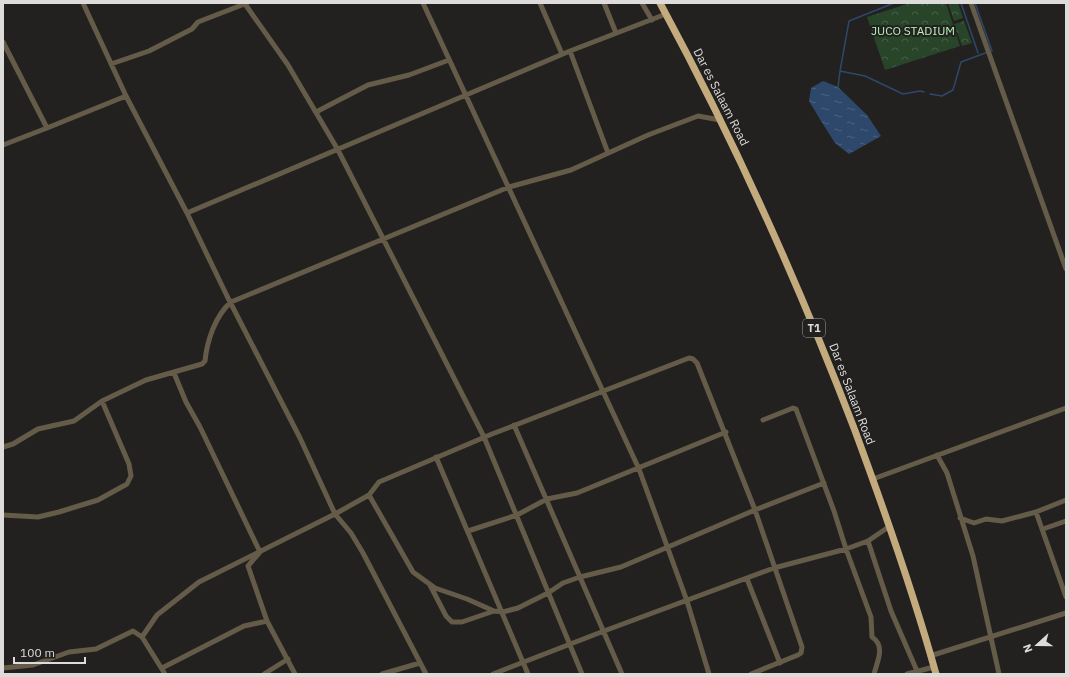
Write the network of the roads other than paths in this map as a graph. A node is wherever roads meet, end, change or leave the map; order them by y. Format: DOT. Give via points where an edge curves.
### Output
graph roads {
  1 [pos="83,3"];
  2 [pos="246,3"];
  3 [pos="423,3"];
  4 [pos="540,3"];
  5 [pos="604,3"];
  6 [pos="642,3"];
  7 [pos="660,3"];
  8 [pos="971,3"];
  9 [pos="666,14"];
  10 [pos="652,20"];
  11 [pos="616,32"];
  12 [pos="3,42"];
  13 [pos="570,51"];
  14 [pos="562,54"];
  15 [pos="449,60"];
  16 [pos="111,64"];
  17 [pos="126,96"];
  18 [pos="466,96"];
  19 [pos="316,112"];
  20 [pos="720,120"];
  21 [pos="47,128"];
  22 [pos="3,145"];
  23 [pos="338,150"];
  24 [pos="608,153"];
  25 [pos="509,187"];
  26 [pos="187,213"];
  27 [pos="382,239"];
  28 [pos="1066,269"];
  29 [pos="231,302"];
  30 [pos="174,373"];
  31 [pos="603,390"];
  32 [pos="102,401"];
  33 [pos="1066,408"];
  34 [pos="763,420"];
  35 [pos="514,425"];
  36 [pos="726,432"];
  37 [pos="484,437"];
  38 [pos="3,447"];
  39 [pos="937,455"];
  40 [pos="436,457"];
  41 [pos="638,469"];
  42 [pos="873,479"];
  43 [pos="824,483"];
  44 [pos="369,495"];
  45 [pos="547,499"];
  46 [pos="1066,500"];
  47 [pos="755,510"];
  48 [pos="1036,512"];
  49 [pos="335,514"];
  50 [pos="3,515"];
  51 [pos="517,515"];
  52 [pos="960,518"];
  53 [pos="1066,520"];
  54 [pos="890,526"];
  55 [pos="1043,529"];
  56 [pos="468,531"];
  57 [pos="868,541"];
  58 [pos="669,548"];
  59 [pos="846,549"];
  60 [pos="260,552"];
  61 [pos="774,568"];
  62 [pos="580,576"];
  63 [pos="747,579"];
  64 [pos="430,585"];
  65 [pos="548,594"];
  66 [pos="1066,597"];
  67 [pos="687,601"];
  68 [pos="494,611"];
  69 [pos="503,612"];
  70 [pos="1066,614"];
  71 [pos="267,621"];
  72 [pos="604,631"];
  73 [pos="142,637"];
  74 [pos="991,638"];
  75 [pos="569,646"];
  76 [pos="930,656"];
  77 [pos="288,659"];
  78 [pos="420,663"];
  79 [pos="523,663"];
  80 [pos="780,663"];
  81 [pos="3,668"];
  82 [pos="162,668"];
  83 [pos="935,670"];
  84 [pos="916,671"];
  85 [pos="164,674"];
  86 [pos="264,674"];
  87 [pos="295,674"];
  88 [pos="382,674"];
  89 [pos="426,674"];
  90 [pos="493,674"];
  91 [pos="528,674"];
  92 [pos="582,674"];
  93 [pos="622,674"];
  94 [pos="709,674"];
  95 [pos="752,674"];
  96 [pos="874,674"];
  97 [pos="907,674"];
  98 [pos="999,674"];
  1 -- 16 [label="street"];
  2 -- 16 [label="street" via="198,22 192,29 149,51"];
  2 -- 19 [label="street"];
  3 -- 15 [label="street"];
  4 -- 14 [label="street"];
  5 -- 11 [label="street"];
  6 -- 10 [label="street"];
  7 -- 9 [label="highway, Dar es Salaam Road / T1"];
  8 -- 28 [label="street"];
  9 -- 10 [label="street"];
  9 -- 20 [label="highway, Dar es Salaam Road / T1"];
  10 -- 11 [label="street"];
  11 -- 13 [label="street"];
  12 -- 21 [label="street"];
  13 -- 14 [label="street"];
  13 -- 24 [label="street"];
  14 -- 18 [label="street"];
  15 -- 18 [label="street"];
  15 -- 19 [label="street" via="409,75 368,85"];
  16 -- 17 [label="street"];
  17 -- 21 [label="street"];
  17 -- 26 [label="street"];
  18 -- 23 [label="street"];
  18 -- 25 [label="street"];
  19 -- 23 [label="street"];
  20 -- 24 [label="street" via="698,116"];
  20 -- 42 [label="highway, Dar es Salaam Road / T1" via="788,265"];
  21 -- 22 [label="street"];
  23 -- 26 [label="street"];
  23 -- 27 [label="street"];
  24 -- 25 [label="street" via="571,170"];
  25 -- 27 [label="street"];
  25 -- 31 [label="street"];
  26 -- 29 [label="street"];
  27 -- 29 [label="street"];
  27 -- 37 [label="street"];
  29 -- 30 [label="street" via="208,341 204,362"];
  29 -- 49 [label="street"];
  30 -- 32 [label="street" via="146,380"];
  30 -- 60 [label="street"];
  31 -- 35 [label="street"];
  31 -- 36 [label="street" via="680,360 693,359"];
  31 -- 41 [label="street"];
  32 -- 38 [label="street" via="74,421 38,429"];
  32 -- 50 [label="street" via="129,464 128,484 98,500 59,512 38,517"];
  33 -- 39 [label="street"];
  34 -- 43 [label="street" via="795,408"];
  35 -- 37 [label="street"];
  35 -- 45 [label="street"];
  36 -- 41 [label="street"];
  36 -- 47 [label="street"];
  37 -- 40 [label="street"];
  37 -- 51 [label="street"];
  39 -- 42 [label="street"];
  39 -- 52 [label="street" via="947,473"];
  40 -- 44 [label="street" via="379,482"];
  40 -- 56 [label="street"];
  41 -- 45 [label="street" via="578,493"];
  41 -- 58 [label="street"];
  42 -- 54 [label="highway, Dar es Salaam Road / T1"];
  43 -- 47 [label="street"];
  43 -- 59 [label="street"];
  44 -- 49 [label="street"];
  44 -- 64 [label="street" via="411,569"];
  45 -- 51 [label="street"];
  45 -- 62 [label="street"];
  46 -- 48 [label="street"];
  47 -- 58 [label="street"];
  47 -- 61 [label="street"];
  48 -- 52 [label="street" via="1002,521 986,519 974,523"];
  48 -- 55 [label="street"];
  49 -- 60 [label="street"];
  49 -- 78 [label="street" via="355,540"];
  51 -- 56 [label="street"];
  51 -- 65 [label="street"];
  52 -- 74 [label="street" via="972,556"];
  53 -- 55 [label="street"];
  54 -- 57 [label="street"];
  54 -- 76 [label="highway, Dar es Salaam Road / T1"];
  55 -- 66 [label="street"];
  56 -- 69 [label="street"];
  57 -- 59 [label="street"];
  57 -- 84 [label="street" via="891,611"];
  58 -- 62 [label="street" via="622,567"];
  58 -- 67 [label="street"];
  59 -- 61 [label="street"];
  59 -- 96 [label="street" via="871,617 872,637 881,655"];
  60 -- 71 [label="street" via="248,566"];
  60 -- 73 [label="street" via="218,571 190,588 157,615"];
  61 -- 63 [label="street"];
  61 -- 80 [label="street" via="802,647 801,653"];
  62 -- 65 [label="street" via="563,583"];
  62 -- 72 [label="street"];
  63 -- 67 [label="street"];
  63 -- 80 [label="street"];
  64 -- 68 [label="street"];
  64 -- 68 [label="street" via="446,616 452,622 462,622"];
  65 -- 69 [label="street"];
  65 -- 75 [label="street"];
  67 -- 72 [label="street"];
  67 -- 94 [label="street"];
  68 -- 69 [label="street"];
  69 -- 79 [label="street"];
  70 -- 74 [label="street"];
  71 -- 77 [label="street"];
  71 -- 82 [label="street" via="244,626"];
  72 -- 75 [label="street"];
  72 -- 93 [label="street"];
  73 -- 81 [label="street" via="133,631 96,649 69,652 33,665"];
  73 -- 82 [label="street"];
  74 -- 76 [label="street"];
  74 -- 98 [label="street"];
  75 -- 79 [label="street"];
  75 -- 92 [label="street"];
  76 -- 83 [label="highway, Dar es Salaam Road / T1"];
  77 -- 86 [label="street"];
  77 -- 87 [label="street"];
  78 -- 88 [label="street"];
  78 -- 89 [label="street"];
  79 -- 90 [label="street"];
  79 -- 91 [label="street"];
  80 -- 95 [label="street"];
  82 -- 85 [label="street"];
  83 -- 84 [label="street"];
  84 -- 97 [label="street"];
}
